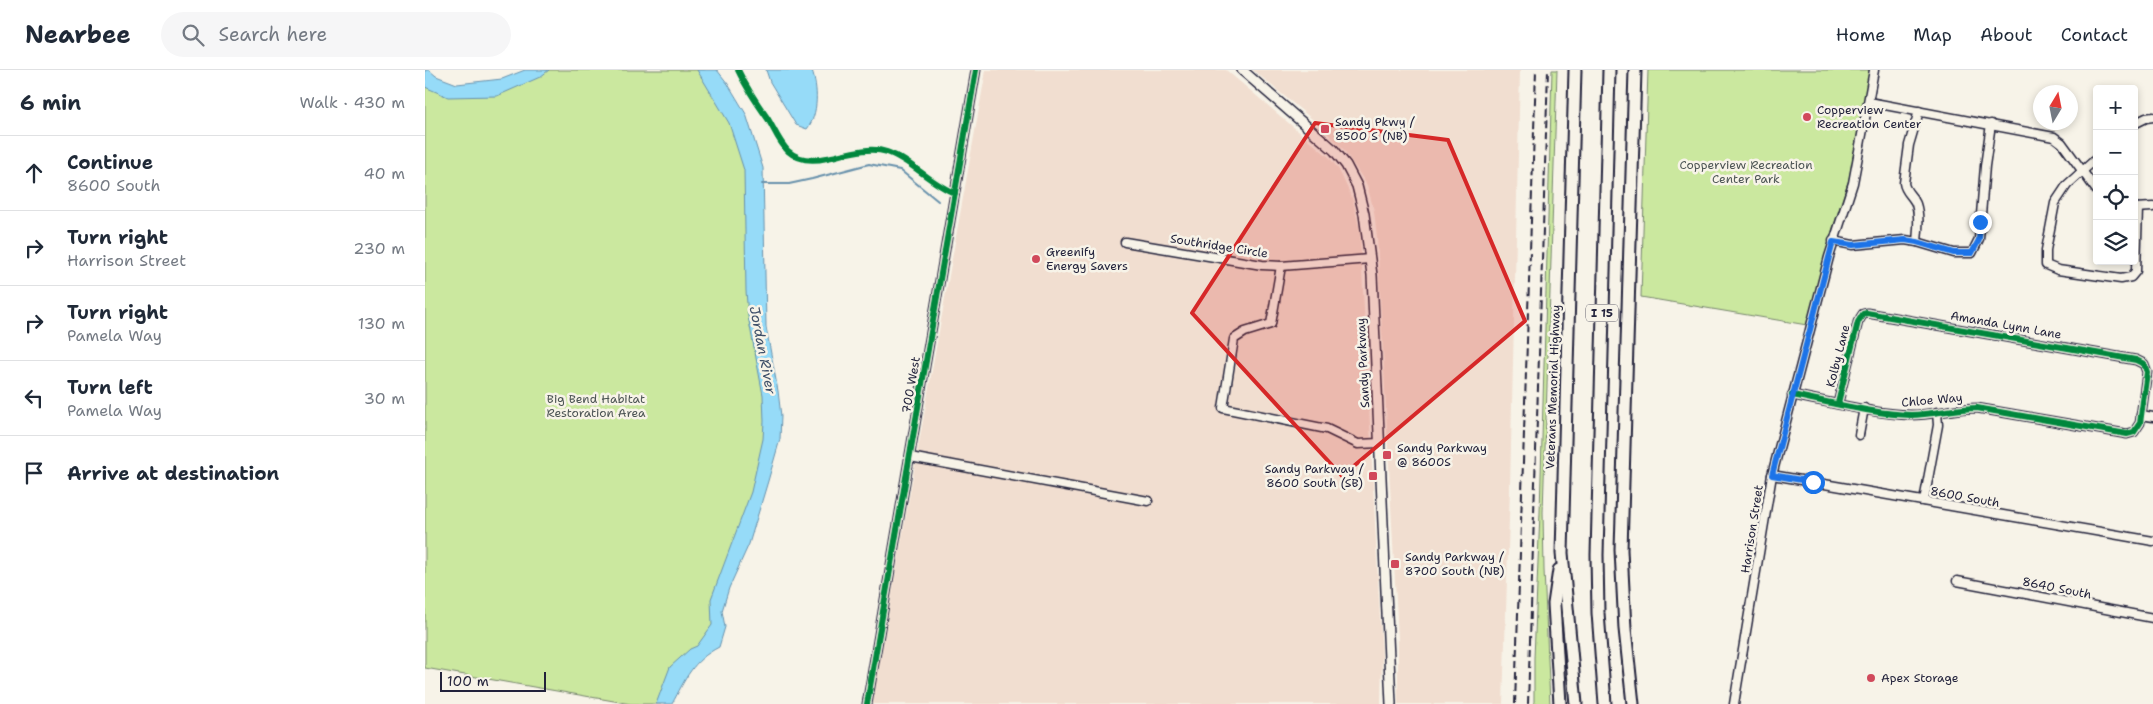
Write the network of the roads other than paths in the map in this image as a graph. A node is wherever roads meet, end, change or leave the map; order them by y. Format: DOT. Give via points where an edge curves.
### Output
graph roads {
  1 [pos="976,70"];
  2 [pos="1242,70"];
  3 [pos="1575,70"];
  4 [pos="1609,70"];
  5 [pos="1635,70"];
  6 [pos="1874,70"];
  7 [pos="1869,102"];
  8 [pos="1919,111"];
  9 [pos="2153,117"];
  10 [pos="2138,122"];
  11 [pos="1991,124"];
  12 [pos="2093,161"];
  13 [pos="2082,171"];
  14 [pos="2093,186"];
  15 [pos="2153,207"];
  16 [pos="2138,208"];
  17 [pos="2136,220"];
  18 [pos="1125,242"];
  19 [pos="1833,242"];
  20 [pos="1917,242"];
  21 [pos="1370,259"];
  22 [pos="1281,266"];
  23 [pos="1863,314"];
  24 [pos="1792,395"];
  25 [pos="1838,404"];
  26 [pos="1864,408"];
  27 [pos="1937,412"];
  28 [pos="2141,415"];
  29 [pos="2153,417"];
  30 [pos="1859,435"];
  31 [pos="1380,443"];
  32 [pos="910,457"];
  33 [pos="1772,475"];
  34 [pos="1148,501"];
  35 [pos="1924,501"];
  36 [pos="2153,541"];
  37 [pos="1562,553"];
  38 [pos="1957,581"];
  39 [pos="2153,618"];
  40 [pos="1628,666"];
  41 [pos="867,704"];
  42 [pos="1391,704"];
  43 [pos="1560,704"];
  44 [pos="1576,704"];
  45 [pos="1605,704"];
  46 [pos="1628,704"];
  47 [pos="1633,704"];
  48 [pos="1733,704"];
  1 -- 32 [label="street, 700 West"];
  2 -- 21 [label="main road, Sandy Parkway" via="1334,150 1347,166 1362,202"];
  3 -- 37 [label="highway, Veterans Memorial Highway / I 15"];
  4 -- 45 [label="highway, I 15" via="1597,555 1597,613"];
  5 -- 40 [label="highway" via="1621,550"];
  6 -- 7 [label="street, Harrison Street"];
  7 -- 8 [label="street"];
  7 -- 19 [label="street, Harrison Street" via="1853,183"];
  8 -- 11 [label="street"];
  8 -- 20 [label="street" via="1909,145 1904,183 1916,204"];
  9 -- 10 [label="street"];
  11 -- 13 [label="street" via="2054,138 2063,143"];
  11 -- 20 [label="street" via="1976,247 1972,253 1954,253"];
  12 -- 13 [label="street"];
  13 -- 14 [label="street"];
  13 -- 17 [label="street" via="2055,202 2046,265 2059,270 2121,279 2131,277 2136,271"];
  15 -- 16 [label="street"];
  18 -- 22 [label="street, Southridge Circle"];
  19 -- 20 [label="street" via="1853,245 1905,240"];
  19 -- 24 [label="street, Harrison Street"];
  21 -- 22 [label="street, Southridge Circle"];
  21 -- 31 [label="main road, Sandy Parkway"];
  22 -- 31 [label="street" via="1271,324 1234,339 1223,408 1327,429 1358,444"];
  23 -- 25 [label="street, Kolby Lane" via="1858,322"];
  23 -- 28 [label="street, Amanda Lynn Lane" via="1873,313 2136,360 2144,364 2147,372"];
  24 -- 25 [label="street, Chloe Way"];
  24 -- 33 [label="street, Harrison Street"];
  25 -- 26 [label="street, Chloe Way"];
  26 -- 27 [label="street, Chloe Way" via="1913,415"];
  26 -- 30 [label="street"];
  27 -- 28 [label="street, Chloe Way" via="1977,408 2127,434 2138,428"];
  27 -- 35 [label="street" via="1938,425"];
  28 -- 29 [label="street"];
  31 -- 42 [label="main road, Sandy Parkway"];
  32 -- 34 [label="street"];
  32 -- 41 [label="street, 700 West"];
  33 -- 35 [label="street, 8600 South"];
  33 -- 48 [label="street, Harrison Street"];
  35 -- 36 [label="street, 8600 South"];
  37 -- 43 [label="highway" via="1553,604"];
  37 -- 44 [label="highway, Veterans Memorial Highway / I 15"];
  38 -- 39 [label="street, 8640 South"];
  40 -- 46 [label="highway" via="1625,685"];
  40 -- 47 [label="highway"];
}
